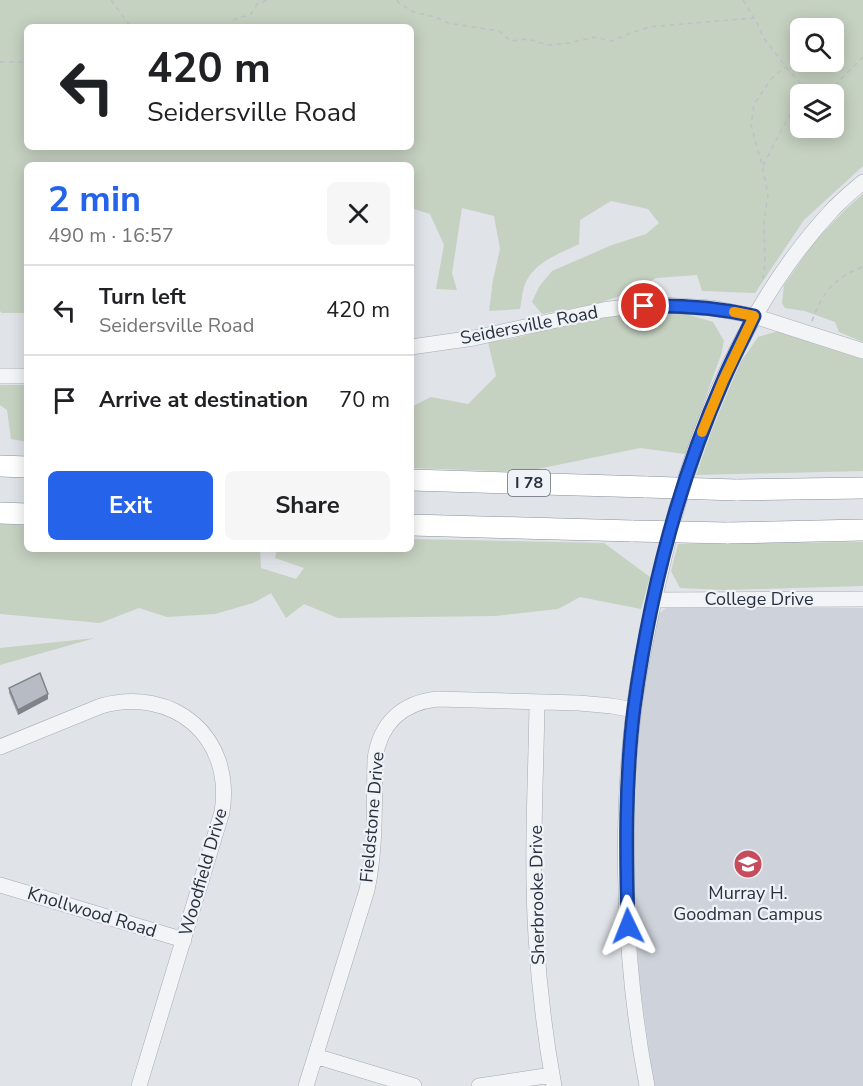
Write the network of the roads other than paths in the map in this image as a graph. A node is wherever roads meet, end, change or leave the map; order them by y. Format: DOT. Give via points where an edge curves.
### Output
graph roads {
  1 [pos="863,182"];
  2 [pos="754,316"];
  3 [pos="414,347"];
  4 [pos="863,351"];
  5 [pos="0,376"];
  6 [pos="24,376"];
  7 [pos="0,466"];
  8 [pos="24,467"];
  9 [pos="414,480"];
  10 [pos="863,488"];
  11 [pos="0,513"];
  12 [pos="24,514"];
  13 [pos="414,525"];
  14 [pos="863,531"];
  15 [pos="863,598"];
  16 [pos="654,600"];
  17 [pos="537,702"];
  18 [pos="634,710"];
  19 [pos="0,747"];
  20 [pos="0,885"];
  21 [pos="183,940"];
  22 [pos="315,1056"];
  23 [pos="553,1080"];
  24 [pos="139,1086"];
  25 [pos="306,1086"];
  26 [pos="414,1086"];
  27 [pos="479,1086"];
  28 [pos="647,1086"];
  1 -- 2 [label="street" via="816,229"];
  2 -- 3 [label="street, Seidersville Road" via="686,306 625,307"];
  2 -- 4 [label="street, Seidersville Road"];
  2 -- 16 [label="street" via="692,460"];
  5 -- 6 [label="street"];
  7 -- 8 [label="highway"];
  9 -- 10 [label="highway, I 78, bridge" via="736,490"];
  11 -- 12 [label="highway"];
  13 -- 14 [label="highway, bridge" via="728,533"];
  15 -- 16 [label="street, College Drive"];
  16 -- 18 [label="street"];
  17 -- 18 [label="street, Fieldstone Drive"];
  17 -- 22 [label="street, Fieldstone Drive" via="423,701 402,711 384,730 375,759 367,890"];
  17 -- 23 [label="street, Sherbrooke Drive" via="536,934"];
  18 -- 28 [label="street" via="627,800 627,882 633,984"];
  19 -- 21 [label="street, Woodfield Drive" via="116,702 155,703 195,725 209,741 219,762 224,800"];
  20 -- 21 [label="street, Knollwood Road"];
  21 -- 24 [label="street, Woodfield Drive"];
  22 -- 25 [label="street, Fieldstone Drive"];
  22 -- 26 [label="street"];
  23 -- 27 [label="street"];
}
